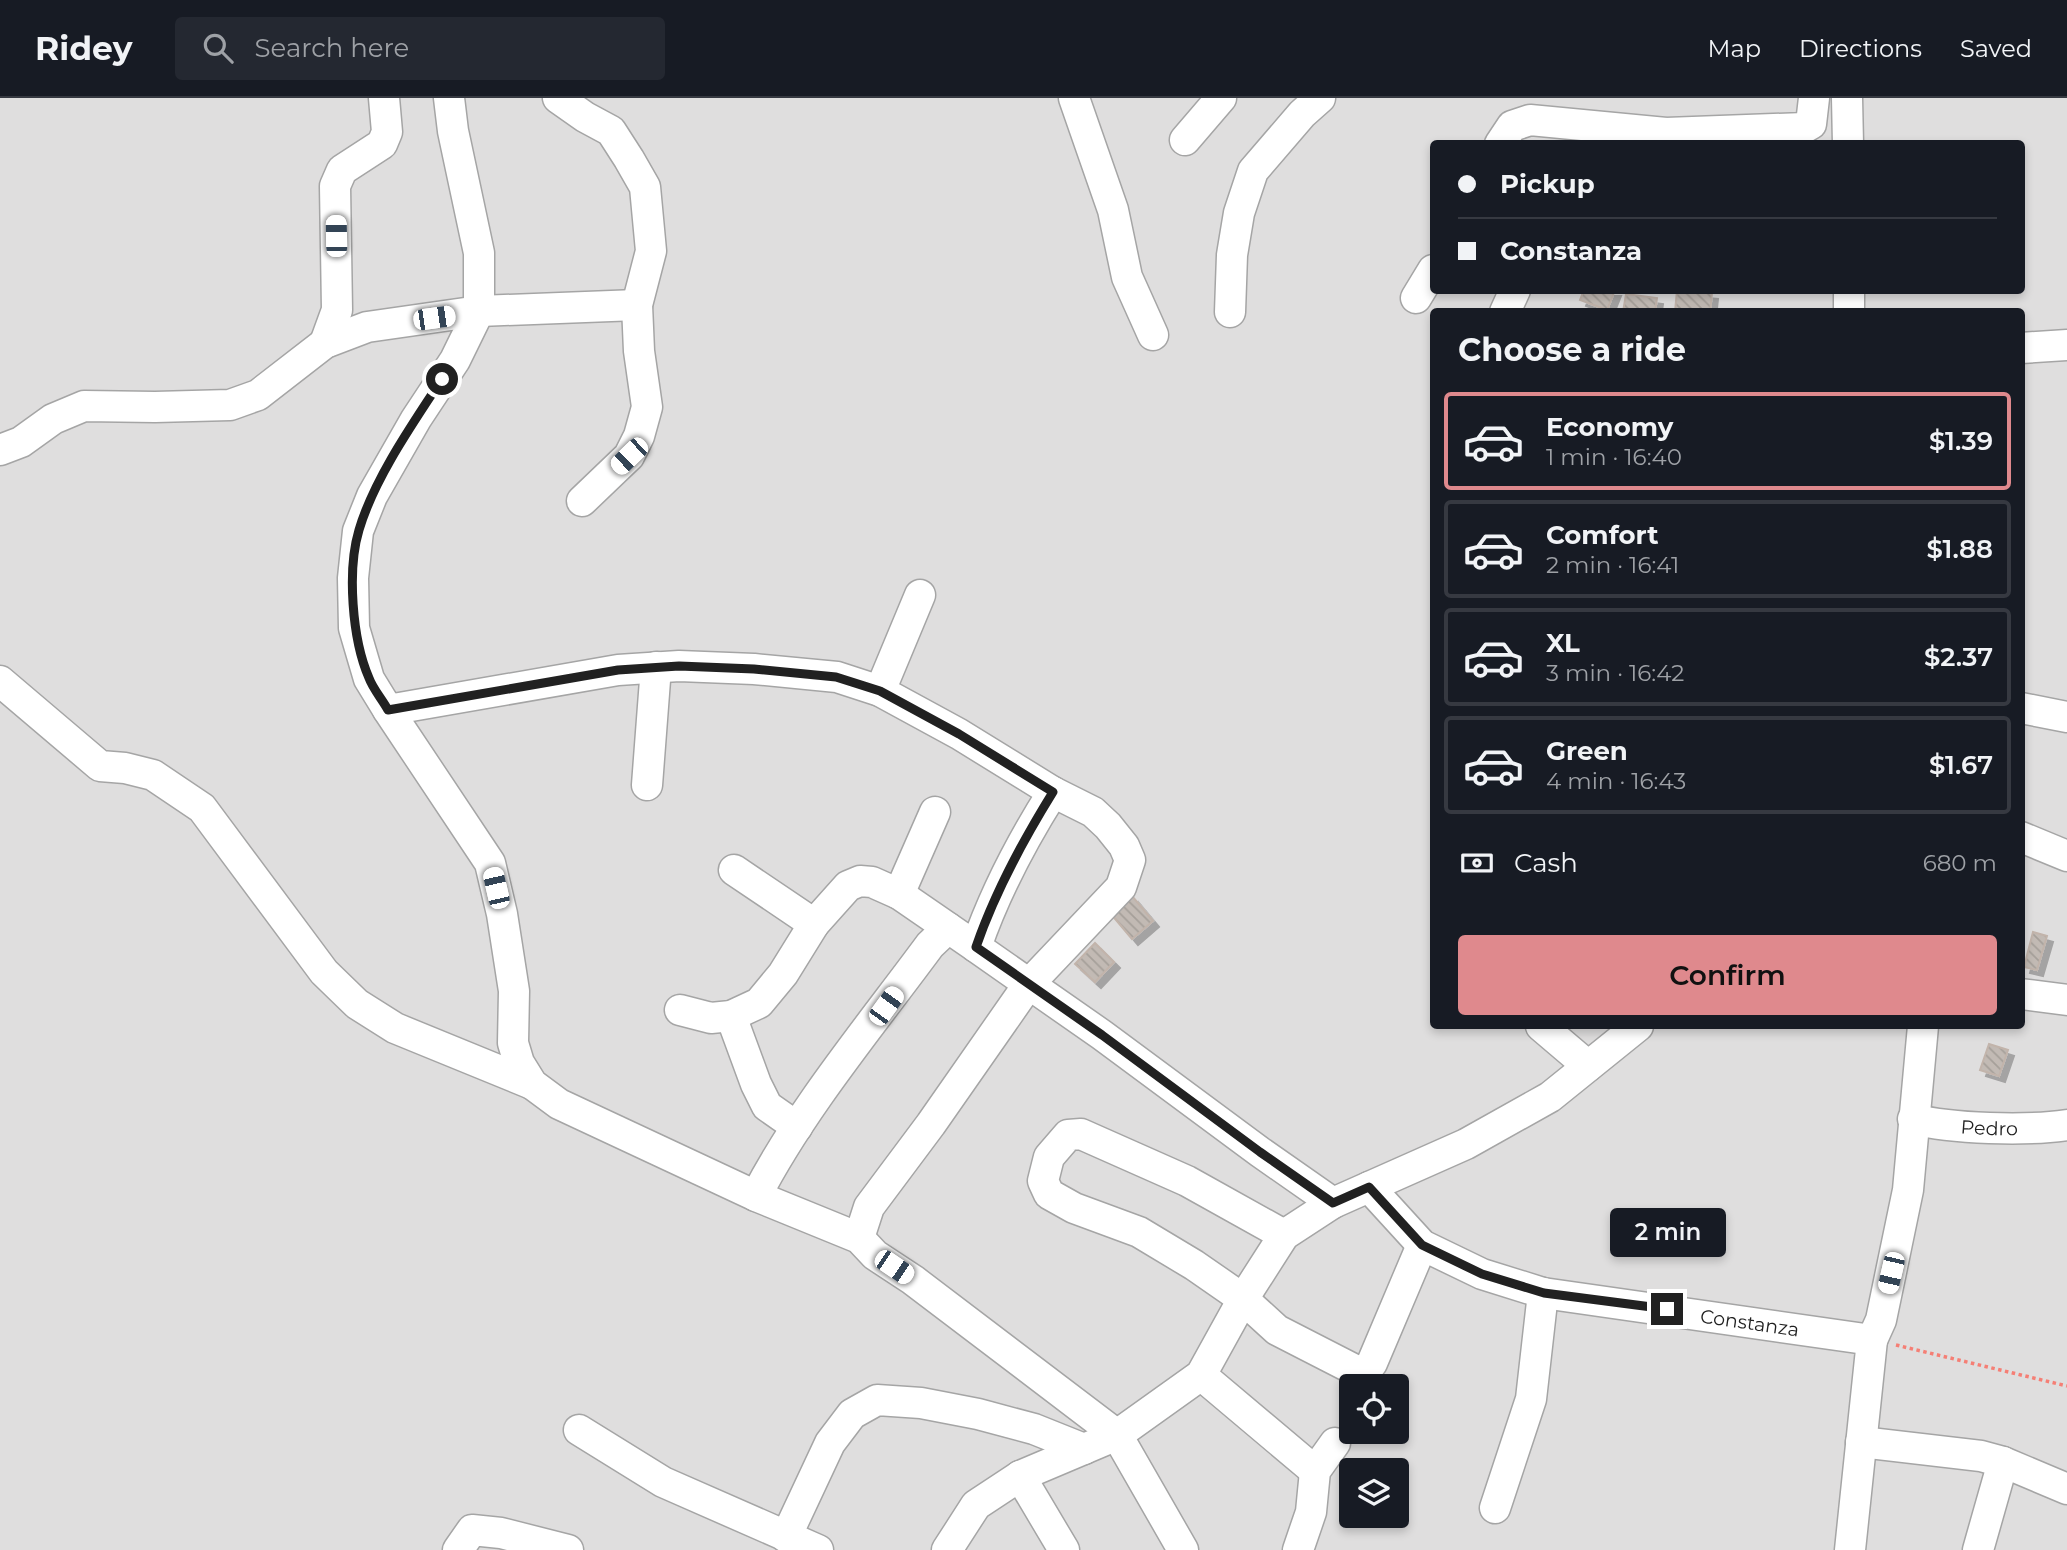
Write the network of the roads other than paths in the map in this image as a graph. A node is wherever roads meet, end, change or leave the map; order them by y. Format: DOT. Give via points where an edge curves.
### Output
graph roads {
  1 [pos="384,98"];
  2 [pos="449,98"];
  3 [pos="558,98"];
  4 [pos="1221,98"];
  5 [pos="1320,98"];
  6 [pos="1814,98"];
  7 [pos="1847,98"];
  8 [pos="1080,103"];
  9 [pos="1537,109"];
  10 [pos="1185,140"];
  11 [pos="1503,140"];
  12 [pos="1848,140"];
  13 [pos="1430,275"];
  14 [pos="1416,298"];
  15 [pos="637,305"];
  16 [pos="479,312"];
  17 [pos="1230,312"];
  18 [pos="1153,335"];
  19 [pos="325,343"];
  20 [pos="2067,345"];
  21 [pos="2025,348"];
  22 [pos="0,450"];
  23 [pos="582,501"];
  24 [pos="920,595"];
  25 [pos="656,667"];
  26 [pos="0,681"];
  27 [pos="880,691"];
  28 [pos="2025,709"];
  29 [pos="388,710"];
  30 [pos="2067,717"];
  31 [pos="647,785"];
  32 [pos="1053,792"];
  33 [pos="935,812"];
  34 [pos="2025,839"];
  35 [pos="2067,856"];
  36 [pos="734,870"];
  37 [pos="899,894"];
  38 [pos="814,924"];
  39 [pos="948,928"];
  40 [pos="976,947"];
  41 [pos="1028,985"];
  42 [pos="2025,995"];
  43 [pos="2067,1000"];
  44 [pos="680,1010"];
  45 [pos="731,1016"];
  46 [pos="1545,1029"];
  47 [pos="1634,1029"];
  48 [pos="1923,1029"];
  49 [pos="1588,1066"];
  50 [pos="532,1084"];
  51 [pos="1913,1119"];
  52 [pos="2067,1125"];
  53 [pos="797,1127"];
  54 [pos="1369,1187"];
  55 [pos="756,1196"];
  56 [pos="1333,1203"];
  57 [pos="1284,1236"];
  58 [pos="859,1238"];
  59 [pos="1422,1245"];
  60 [pos="1544,1293"];
  61 [pos="1243,1299"];
  62 [pos="1872,1340"];
  63 [pos="1201,1375"];
  64 [pos="579,1430"];
  65 [pos="1117,1435"];
  66 [pos="1861,1442"];
  67 [pos="1335,1443"];
  68 [pos="1084,1449"];
  69 [pos="2003,1462"];
  70 [pos="1315,1471"];
  71 [pos="1020,1476"];
  72 [pos="2067,1489"];
  73 [pos="1495,1508"];
  74 [pos="786,1537"];
  75 [pos="457,1550"];
  76 [pos="568,1550"];
  77 [pos="818,1550"];
  78 [pos="947,1550"];
  79 [pos="1064,1550"];
  80 [pos="1183,1550"];
  81 [pos="1298,1550"];
  82 [pos="1850,1550"];
  83 [pos="1978,1550"];
  1 -- 19 [label="street" via="387,132 382,144 342,170 335,186 337,310"];
  2 -- 16 [label="street" via="479,253"];
  3 -- 15 [label="street" via="611,131 645,187 651,251"];
  4 -- 10 [label="street"];
  5 -- 17 [label="street" via="1253,171 1232,255"];
  6 -- 9 [label="street" via="1811,124 1804,128 1666,133"];
  7 -- 12 [label="street"];
  8 -- 18 [label="street" via="1113,211 1127,277"];
  9 -- 11 [label="street" via="1512,126"];
  13 -- 14 [label="street"];
  15 -- 16 [label="street"];
  15 -- 23 [label="street" via="647,407 639,436 629,456"];
  16 -- 19 [label="street" via="367,327"];
  16 -- 29 [label="street" via="456,360 372,496 358,531 354,628 369,679"];
  19 -- 22 [label="street" via="258,395 230,405 84,405"];
  20 -- 21 [label="street"];
  24 -- 27 [label="street"];
  25 -- 27 [label="street" via="836,677"];
  25 -- 29 [label="street"];
  25 -- 31 [label="street"];
  26 -- 50 [label="street" via="100,766 153,775 202,808 324,972 357,1004 395,1028"];
  27 -- 32 [label="street"];
  28 -- 30 [label="street"];
  29 -- 50 [label="street" via="490,863 514,991 513,1042"];
  32 -- 40 [label="street" via="992,901"];
  32 -- 41 [label="street" via="1093,812 1124,846 1130,860 1121,887"];
  33 -- 37 [label="street"];
  34 -- 35 [label="street"];
  36 -- 38 [label="street"];
  37 -- 38 [label="street" via="860,881 848,886"];
  37 -- 39 [label="street"];
  38 -- 45 [label="street" via="759,1003"];
  39 -- 40 [label="street"];
  39 -- 53 [label="street" via="930,945"];
  40 -- 41 [label="street"];
  41 -- 56 [label="street"];
  41 -- 58 [label="street" via="869,1207"];
  42 -- 43 [label="street"];
  44 -- 45 [label="street" via="710,1018"];
  45 -- 53 [label="street" via="767,1106"];
  46 -- 49 [label="street"];
  47 -- 49 [label="street"];
  48 -- 51 [label="street"];
  49 -- 54 [label="street" via="1550,1097 1466,1144"];
  50 -- 55 [label="street" via="559,1104"];
  51 -- 52 [label="street, Pedro" via="2014,1128"];
  51 -- 62 [label="street" via="1908,1190 1897,1250"];
  53 -- 55 [label="street"];
  54 -- 56 [label="street"];
  54 -- 59 [label="street, Constanza"];
  55 -- 58 [label="street"];
  56 -- 57 [label="street"];
  57 -- 61 [label="street"];
  57 -- 61 [label="street" via="1187,1181 1081,1133 1068,1135 1049,1157 1043,1181 1049,1194 1139,1232"];
  58 -- 65 [label="street" via="875,1255"];
  59 -- 60 [label="street, Constanza" via="1482,1274"];
  59 -- 61 [label="street" via="1365,1371 1277,1330"];
  60 -- 62 [label="street, Constanza"];
  60 -- 73 [label="street" via="1531,1399"];
  61 -- 63 [label="street"];
  62 -- 66 [label="street"];
  63 -- 65 [label="street"];
  63 -- 70 [label="street"];
  64 -- 74 [label="street" via="663,1482"];
  65 -- 68 [label="street"];
  65 -- 80 [label="street"];
  66 -- 69 [label="street"];
  66 -- 82 [label="street"];
  67 -- 70 [label="street"];
  68 -- 71 [label="street"];
  68 -- 74 [label="street" via="1034,1429 978,1415 877,1400 852,1414 830,1443"];
  69 -- 72 [label="street"];
  69 -- 83 [label="street"];
  70 -- 81 [label="street" via="1311,1512"];
  71 -- 78 [label="street" via="976,1505"];
  71 -- 79 [label="street"];
  74 -- 77 [label="street"];
  75 -- 76 [label="street" via="472,1530 501,1532"];
}
